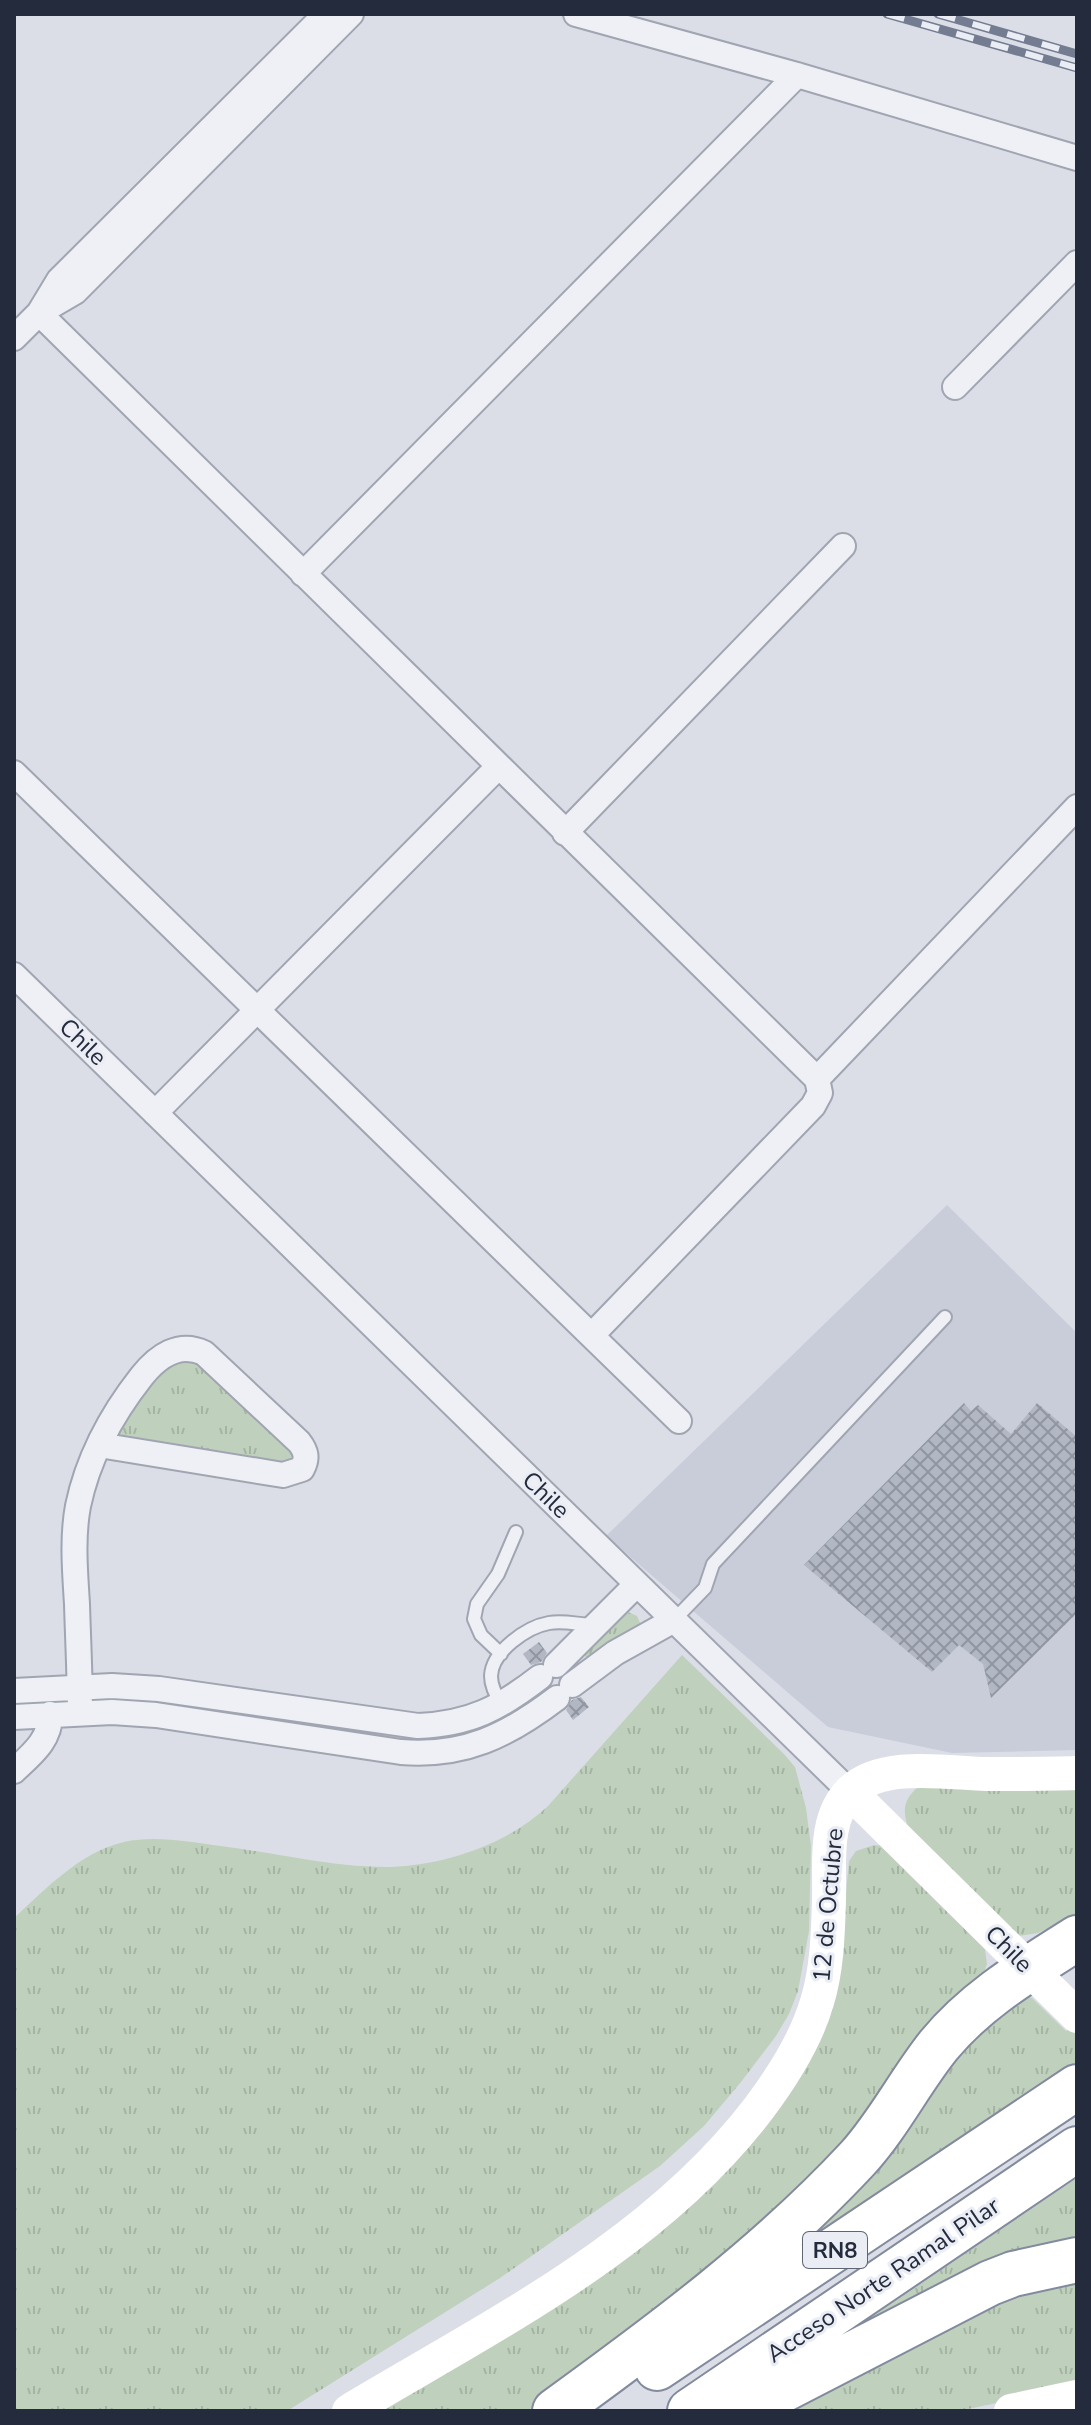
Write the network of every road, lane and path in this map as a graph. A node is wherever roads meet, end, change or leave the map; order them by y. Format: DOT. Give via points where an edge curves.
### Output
graph roads {
  1 [pos="326,14"];
  2 [pos="351,14"];
  3 [pos="576,14"];
  4 [pos="797,75"];
  5 [pos="1077,158"];
  6 [pos="1077,263"];
  7 [pos="39,313"];
  8 [pos="14,338"];
  9 [pos="955,387"];
  10 [pos="843,546"];
  11 [pos="303,574"];
  12 [pos="498,767"];
  13 [pos="14,773"];
  14 [pos="1077,807"];
  15 [pos="565,833"];
  16 [pos="14,975"];
  17 [pos="256,1010"];
  18 [pos="817,1079"];
  19 [pos="155,1113"];
  20 [pos="945,1317"];
  21 [pos="592,1335"];
  22 [pos="679,1421"];
  23 [pos="99,1445"];
  24 [pos="516,1532"];
  25 [pos="637,1584"];
  26 [pos="674,1620"];
  27 [pos="597,1625"];
  28 [pos="501,1654"];
  29 [pos="555,1665"];
  30 [pos="572,1686"];
  31 [pos="80,1687"];
  32 [pos="14,1691"];
  33 [pos="502,1705"];
  34 [pos="80,1713"];
  35 [pos="50,1714"];
  36 [pos="14,1717"];
  37 [pos="502,1737"];
  38 [pos="14,1771"];
  39 [pos="1077,1773"];
  40 [pos="850,1792"];
  41 [pos="1077,1938"];
  42 [pos="1029,1969"];
  43 [pos="1074,2013"];
  44 [pos="1077,2087"];
  45 [pos="1077,2149"];
  46 [pos="1077,2260"];
  47 [pos="1067,2403"];
  48 [pos="349,2411"];
  49 [pos="555,2411"];
  50 [pos="592,2411"];
  51 [pos="690,2411"];
  52 [pos="742,2411"];
  53 [pos="1011,2411"];
  1 -- 7 [label="street" via="59,280"];
  2 -- 7 [label="street" via="75,292"];
  3 -- 4 [label="street"];
  4 -- 5 [label="street"];
  4 -- 11 [label="street"];
  6 -- 9 [label="street"];
  7 -- 8 [label="street"];
  7 -- 11 [label="street"];
  10 -- 15 [label="street"];
  11 -- 12 [label="street"];
  12 -- 15 [label="street"];
  12 -- 17 [label="street"];
  13 -- 17 [label="street"];
  14 -- 18 [label="street"];
  15 -- 18 [label="street"];
  16 -- 19 [label="street, Chile"];
  17 -- 19 [label="street"];
  17 -- 21 [label="street"];
  18 -- 21 [label="street" via="820,1093 813,1106"];
  19 -- 25 [label="street, Chile"];
  20 -- 26 [label="lane" via="713,1564 705,1588"];
  21 -- 22 [label="street"];
  23 -- 23 [label="street" via="283,1475 302,1469 306,1462 299,1442 214,1359 186,1347 167,1354 146,1372"];
  23 -- 31 [label="street" via="75,1529"];
  24 -- 28 [label="lane" via="474,1619 481,1635"];
  25 -- 26 [label="street, Chile"];
  25 -- 27 [label="street"];
  26 -- 30 [label="street"];
  26 -- 40 [label="street, Chile"];
  27 -- 28 [label="lane" via="551,1622 532,1629"];
  27 -- 29 [label="street"];
  28 -- 33 [label="lane" via="491,1678"];
  29 -- 30 [label="street"];
  29 -- 33 [label="street"];
  30 -- 37 [label="street"];
  31 -- 32 [label="street"];
  31 -- 33 [label="street" via="159,1689 418,1726 455,1723"];
  31 -- 34 [label="street"];
  33 -- 37 [label="street"];
  34 -- 35 [label="street"];
  34 -- 37 [label="street" via="172,1717 417,1753 460,1749"];
  35 -- 36 [label="street"];
  35 -- 38 [label="street" via="46,1737"];
  39 -- 40 [label="street" via="910,1771 873,1779"];
  40 -- 42 [label="street, Chile"];
  40 -- 48 [label="street, 12 de Octubre" via="832,1834 827,1945 817,2004 785,2069 744,2128 677,2198 576,2275"];
  41 -- 42 [label="highway"];
  42 -- 43 [label="street, Chile"];
  42 -- 49 [label="highway" via="995,1990 939,2045 889,2119 824,2193 705,2297"];
  44 -- 50 [label="highway, RN8"];
  45 -- 51 [label="highway, Acceso Norte Ramal Pilar / RN8"];
  46 -- 52 [label="highway" via="990,2283"];
  47 -- 53 [label="street"];
}
